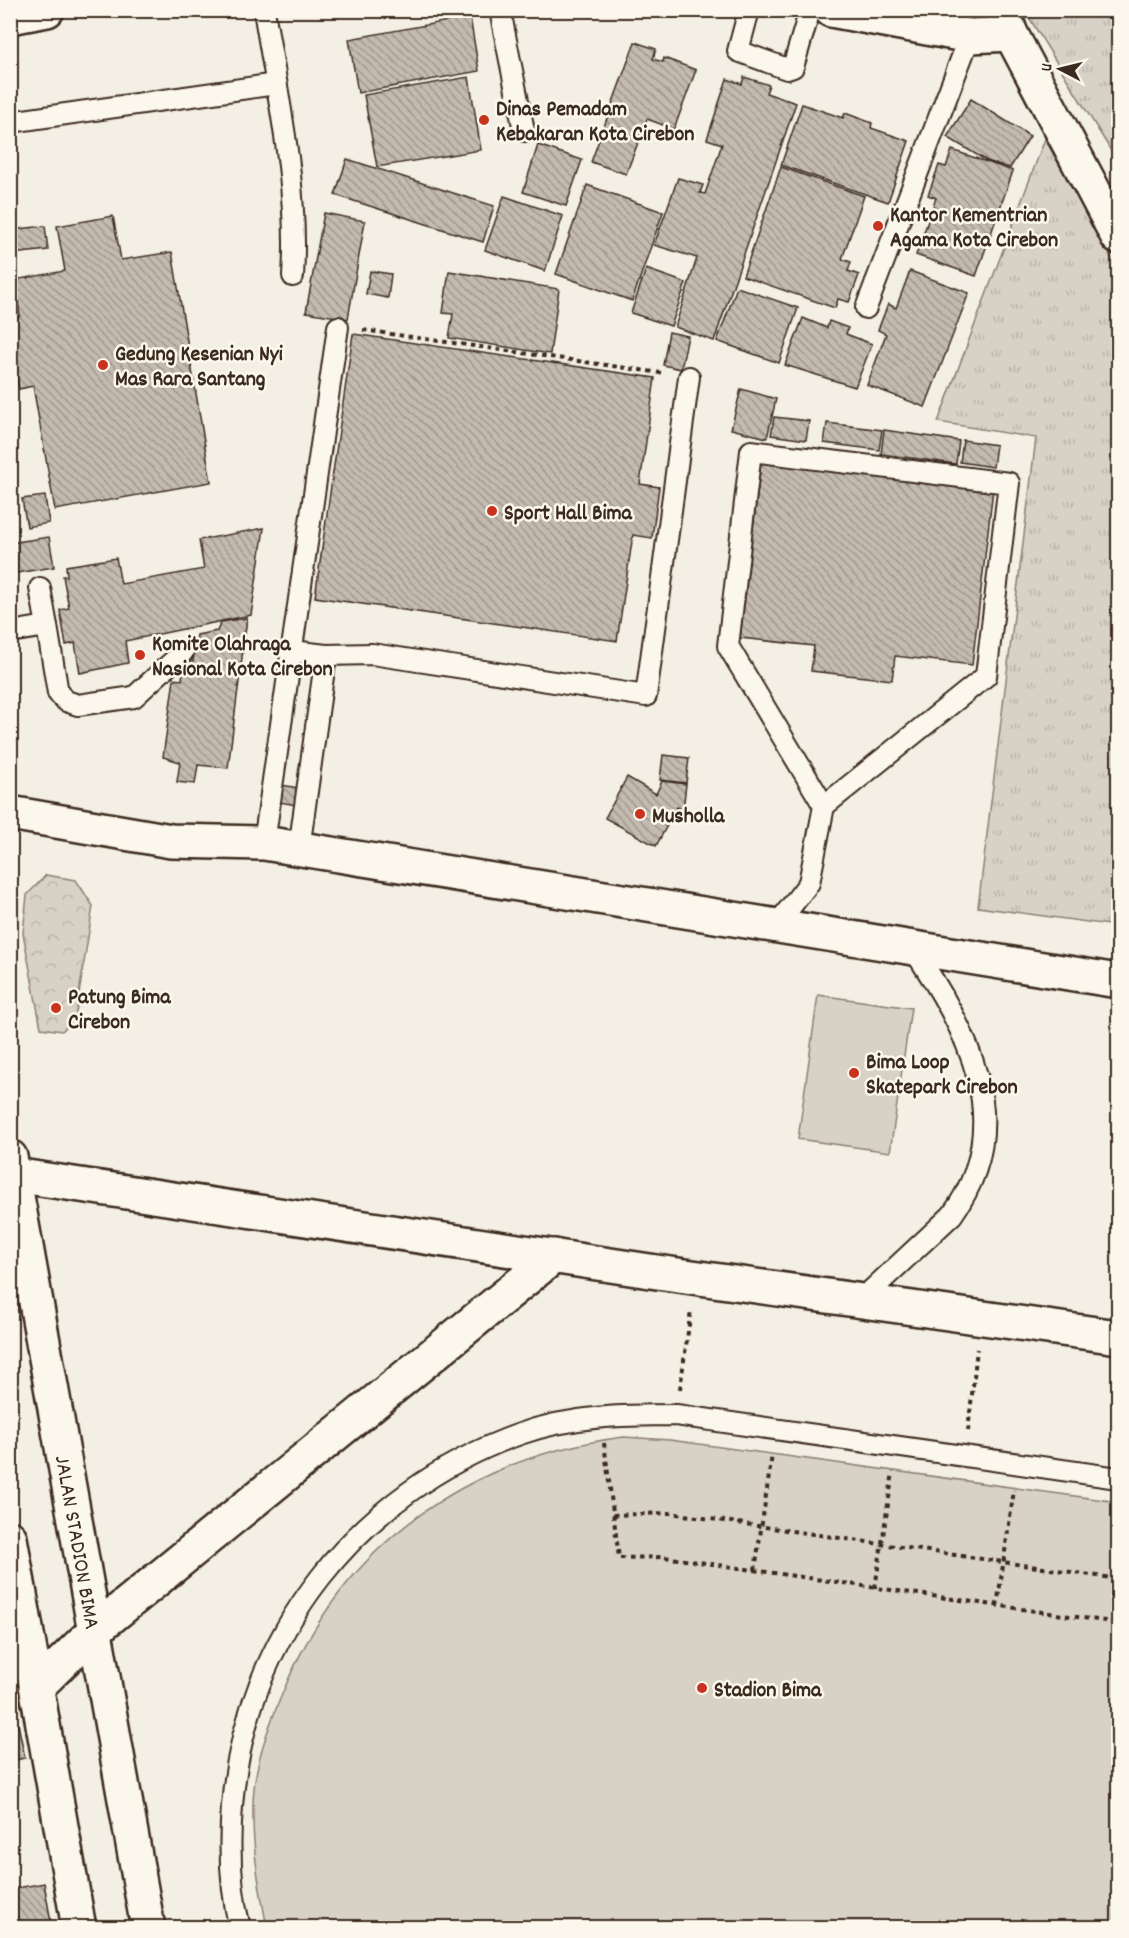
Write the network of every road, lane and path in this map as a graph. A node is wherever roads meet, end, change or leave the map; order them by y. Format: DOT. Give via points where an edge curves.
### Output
graph roads {
  1 [pos="47,10"];
  2 [pos="264,10"];
  3 [pos="500,10"];
  4 [pos="748,10"];
  5 [pos="810,10"];
  6 [pos="831,10"];
  7 [pos="10,16"];
  8 [pos="1006,22"];
  9 [pos="970,36"];
  10 [pos="276,84"];
  11 [pos="10,122"];
  12 [pos="524,131"];
  13 [pos="1119,237"];
  14 [pos="293,276"];
  15 [pos="866,308"];
  16 [pos="338,327"];
  17 [pos="689,377"];
  18 [pos="40,588"];
  19 [pos="47,626"];
  20 [pos="10,632"];
  21 [pos="292,651"];
  22 [pos="183,652"];
  23 [pos="326,656"];
  24 [pos="824,806"];
  25 [pos="10,813"];
  26 [pos="264,843"];
  27 [pos="298,849"];
  28 [pos="776,926"];
  29 [pos="912,947"];
  30 [pos="1119,981"];
  31 [pos="12,1169"];
  32 [pos="554,1256"];
  33 [pos="695,1277"];
  34 [pos="861,1300"];
  35 [pos="980,1317"];
  36 [pos="1119,1337"];
  37 [pos="676,1415"];
  38 [pos="603,1435"];
  39 [pos="772,1449"];
  40 [pos="965,1456"];
  41 [pos="894,1466"];
  42 [pos="1119,1478"];
  43 [pos="1016,1483"];
  44 [pos="613,1515"];
  45 [pos="760,1526"];
  46 [pos="10,1538"];
  47 [pos="882,1544"];
  48 [pos="1004,1562"];
  49 [pos="755,1570"];
  50 [pos="1119,1579"];
  51 [pos="875,1588"];
  52 [pos="997,1606"];
  53 [pos="17,1617"];
  54 [pos="1119,1623"];
  55 [pos="95,1630"];
  56 [pos="37,1687"];
  57 [pos="79,1928"];
  58 [pos="148,1928"];
  59 [pos="240,1928"];
  1 -- 7 [label="street"];
  2 -- 10 [label="lane"];
  3 -- 12 [label="lane"];
  4 -- 5 [label="lane" via="738,51 787,69 793,67"];
  6 -- 9 [label="street"];
  8 -- 9 [label="street"];
  8 -- 13 [label="street"];
  9 -- 15 [label="lane"];
  10 -- 11 [label="lane"];
  10 -- 14 [label="lane" via="295,244"];
  16 -- 17 [label="path"];
  16 -- 21 [label="lane"];
  17 -- 23 [label="lane" via="646,696 372,654"];
  18 -- 19 [label="lane"];
  19 -- 20 [label="lane"];
  19 -- 22 [label="lane" via="58,693 78,705 134,698"];
  21 -- 23 [label="lane"];
  21 -- 26 [label="lane"];
  23 -- 27 [label="lane"];
  24 -- 24 [label="lane" via="728,646 751,451 1009,483 986,676"];
  24 -- 28 [label="lane" via="809,883"];
  25 -- 26 [label="street" via="171,841"];
  26 -- 27 [label="street"];
  27 -- 28 [label="street"];
  28 -- 29 [label="street"];
  29 -- 30 [label="street"];
  29 -- 34 [label="lane" via="945,997 981,1084 980,1154 963,1201 952,1215"];
  31 -- 32 [label="street"];
  31 -- 55 [label="street, JALAN STADION BIMA"];
  32 -- 33 [label="street"];
  32 -- 55 [label="street"];
  33 -- 34 [label="street"];
  33 -- 37 [label="path"];
  34 -- 35 [label="street"];
  35 -- 36 [label="street"];
  35 -- 40 [label="path"];
  37 -- 40 [label="lane"];
  37 -- 59 [label="lane" via="567,1421 521,1433 477,1451 435,1472 396,1499 328,1564 276,1644 243,1732 231,1826 232,1873"];
  38 -- 44 [label="path"];
  39 -- 45 [label="path"];
  40 -- 42 [label="lane"];
  41 -- 47 [label="path"];
  43 -- 48 [label="path"];
  44 -- 45 [label="path" via="670,1513"];
  44 -- 49 [label="path" via="619,1558 664,1557"];
  45 -- 47 [label="path"];
  45 -- 49 [label="path"];
  46 -- 53 [label="street"];
  47 -- 48 [label="path"];
  47 -- 51 [label="path"];
  48 -- 50 [label="path"];
  48 -- 52 [label="path"];
  49 -- 51 [label="path"];
  51 -- 52 [label="path"];
  52 -- 54 [label="path"];
  53 -- 56 [label="street"];
  55 -- 56 [label="street"];
  55 -- 58 [label="street, JALAN STADION BIMA"];
  56 -- 57 [label="street"];
}
